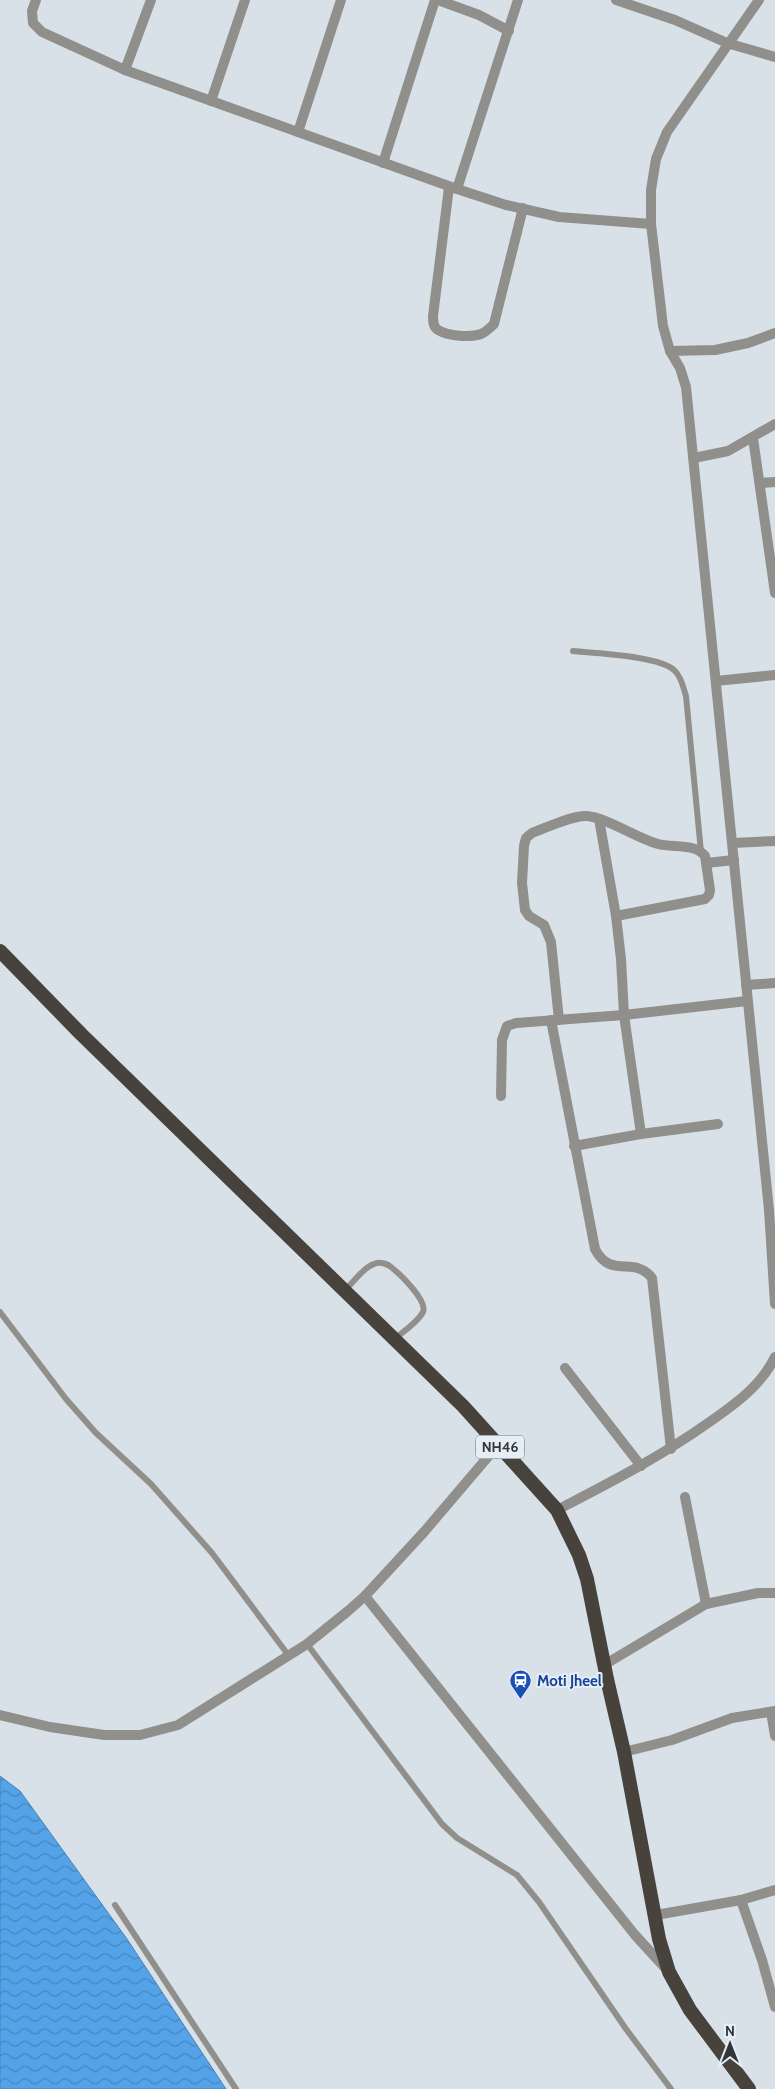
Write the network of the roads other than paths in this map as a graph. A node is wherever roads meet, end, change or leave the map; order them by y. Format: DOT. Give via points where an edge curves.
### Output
graph roads {
  1 [pos="36,0"];
  2 [pos="151,0"];
  3 [pos="245,0"];
  4 [pos="341,0"];
  5 [pos="436,0"];
  6 [pos="518,0"];
  7 [pos="616,0"];
  8 [pos="759,0"];
  9 [pos="509,31"];
  10 [pos="727,44"];
  11 [pos="775,57"];
  12 [pos="125,70"];
  13 [pos="211,101"];
  14 [pos="298,132"];
  15 [pos="383,163"];
  16 [pos="453,188"];
  17 [pos="523,208"];
  18 [pos="651,224"];
  19 [pos="775,333"];
  20 [pos="670,351"];
  21 [pos="775,424"];
  22 [pos="753,438"];
  23 [pos="694,458"];
  24 [pos="775,482"];
  25 [pos="760,483"];
  26 [pos="775,593"];
  27 [pos="572,651"];
  28 [pos="775,675"];
  29 [pos="716,681"];
  30 [pos="599,819"];
  31 [pos="775,842"];
  32 [pos="733,843"];
  33 [pos="701,852"];
  34 [pos="734,860"];
  35 [pos="706,863"];
  36 [pos="616,916"];
  37 [pos="0,951"];
  38 [pos="775,983"];
  39 [pos="746,985"];
  40 [pos="747,1001"];
  41 [pos="624,1015"];
  42 [pos="555,1020"];
  43 [pos="501,1096"];
  44 [pos="718,1124"];
  45 [pos="641,1134"];
  46 [pos="574,1146"];
  47 [pos="772,1209"];
  48 [pos="344,1290"];
  49 [pos="775,1303"];
  50 [pos="0,1312"];
  51 [pos="394,1339"];
  52 [pos="775,1357"];
  53 [pos="565,1368"];
  54 [pos="498,1445"];
  55 [pos="671,1449"];
  56 [pos="641,1466"];
  57 [pos="685,1497"];
  58 [pos="557,1510"];
  59 [pos="775,1593"];
  60 [pos="365,1596"];
  61 [pos="706,1604"];
  62 [pos="307,1644"];
  63 [pos="289,1656"];
  64 [pos="604,1665"];
  65 [pos="773,1712"];
  66 [pos="0,1715"];
  67 [pos="775,1736"];
  68 [pos="624,1752"];
  69 [pos="775,1890"];
  70 [pos="741,1900"];
  71 [pos="114,1905"];
  72 [pos="656,1915"];
  73 [pos="669,1972"];
  74 [pos="775,2007"];
  75 [pos="236,2089"];
  76 [pos="671,2089"];
  77 [pos="750,2089"];
  1 -- 12 [label="street" via="32,11 33,23 42,32"];
  2 -- 12 [label="street"];
  3 -- 13 [label="street"];
  4 -- 14 [label="street"];
  5 -- 9 [label="street"];
  5 -- 15 [label="street"];
  6 -- 9 [label="street"];
  7 -- 10 [label="street" via="675,20"];
  8 -- 10 [label="street"];
  9 -- 16 [label="street"];
  10 -- 11 [label="street"];
  10 -- 18 [label="street" via="667,132 656,159 651,190"];
  12 -- 13 [label="street"];
  13 -- 14 [label="street"];
  14 -- 15 [label="street"];
  15 -- 16 [label="street"];
  16 -- 17 [label="street"];
  16 -- 17 [label="street" via="432,316 438,330 473,336 494,324"];
  17 -- 18 [label="street" via="559,217"];
  18 -- 20 [label="street" via="663,326"];
  19 -- 20 [label="street" via="716,350"];
  20 -- 23 [label="street" via="686,387"];
  21 -- 22 [label="street"];
  22 -- 23 [label="street" via="728,451"];
  22 -- 25 [label="street"];
  23 -- 29 [label="street"];
  24 -- 25 [label="street"];
  25 -- 26 [label="street"];
  27 -- 33 [label="lane" via="651,660 674,670 682,680"];
  28 -- 29 [label="street"];
  29 -- 32 [label="street"];
  30 -- 33 [label="street" via="660,845 695,848"];
  30 -- 36 [label="street"];
  30 -- 42 [label="street" via="578,817 532,833 524,846 522,883 525,910 544,925 551,942"];
  31 -- 32 [label="street"];
  32 -- 34 [label="street"];
  33 -- 35 [label="street"];
  34 -- 35 [label="street"];
  34 -- 39 [label="street"];
  35 -- 36 [label="street" via="710,890 704,899"];
  36 -- 41 [label="street"];
  37 -- 48 [label="highway, NH46"];
  38 -- 39 [label="street"];
  39 -- 40 [label="street"];
  40 -- 41 [label="street"];
  40 -- 47 [label="street"];
  41 -- 42 [label="street"];
  41 -- 45 [label="street"];
  42 -- 43 [label="street" via="507,1026 502,1040"];
  42 -- 46 [label="street"];
  44 -- 45 [label="street"];
  45 -- 46 [label="street"];
  46 -- 55 [label="street" via="598,1257 611,1266 639,1268 652,1278"];
  47 -- 49 [label="street"];
  48 -- 51 [label="highway, NH46"];
  48 -- 51 [label="lane" via="372,1265 379,1262 390,1265 424,1304 424,1311"];
  50 -- 63 [label="lane" via="66,1399 151,1484 212,1553"];
  51 -- 54 [label="highway, NH46"];
  52 -- 55 [label="street" via="768,1371 734,1405"];
  53 -- 56 [label="street"];
  54 -- 58 [label="highway, NH46"];
  54 -- 60 [label="street"];
  55 -- 56 [label="street"];
  56 -- 58 [label="street"];
  57 -- 61 [label="street"];
  58 -- 64 [label="highway, NH46" via="587,1579"];
  59 -- 61 [label="street" via="758,1593"];
  60 -- 62 [label="street"];
  60 -- 73 [label="street" via="634,1935"];
  61 -- 64 [label="street"];
  62 -- 63 [label="street"];
  62 -- 76 [label="lane" via="442,1824 457,1838 517,1875 534,1895"];
  63 -- 66 [label="street" via="178,1725 140,1735 95,1734"];
  64 -- 68 [label="highway, NH46"];
  65 -- 67 [label="street"];
  65 -- 68 [label="street" via="732,1718 672,1740"];
  68 -- 72 [label="highway, NH46"];
  69 -- 70 [label="street"];
  70 -- 72 [label="street"];
  70 -- 74 [label="street"];
  71 -- 75 [label="lane"];
  72 -- 73 [label="highway, NH46"];
  73 -- 77 [label="highway, NH46" via="690,2010"];
}
